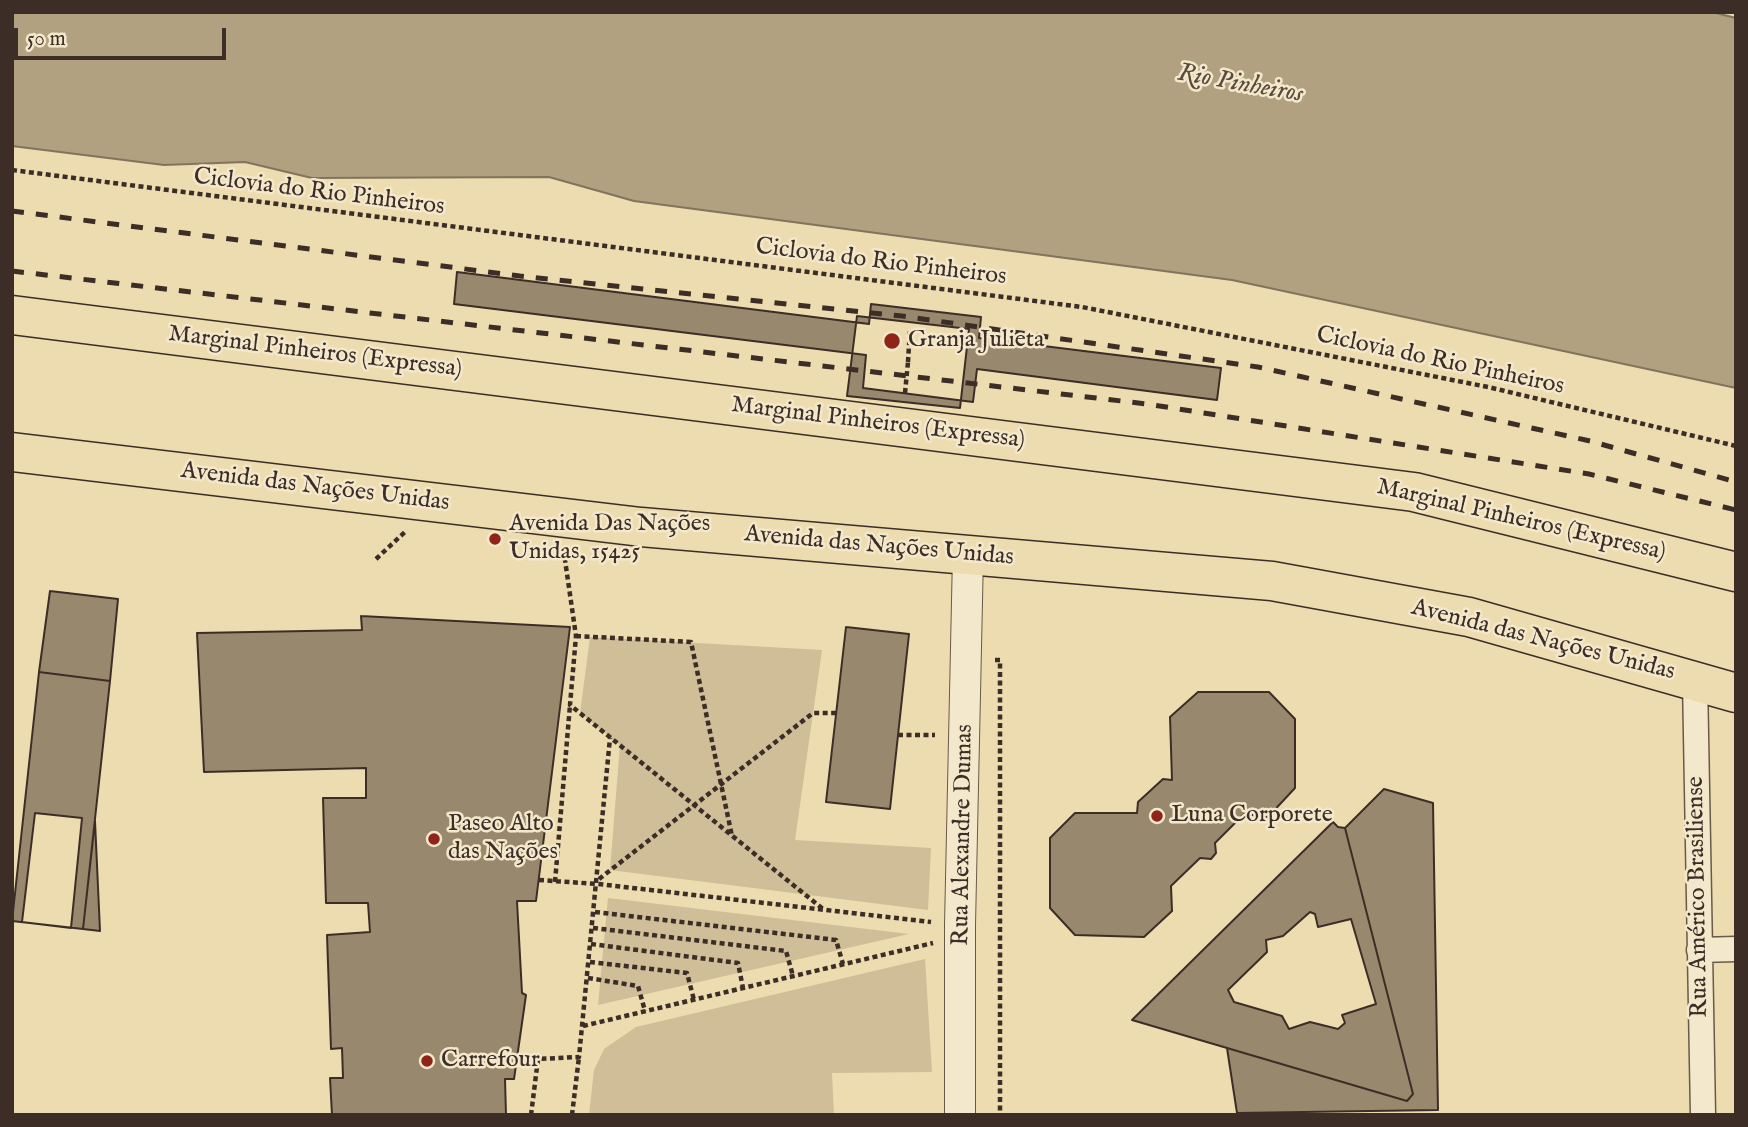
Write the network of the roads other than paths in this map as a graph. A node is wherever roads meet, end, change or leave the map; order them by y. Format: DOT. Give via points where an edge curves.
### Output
graph roads {
  1 [pos="12,316"];
  2 [pos="12,452"];
  3 [pos="968,555"];
  4 [pos="1736,572"];
  5 [pos="1695,680"];
  6 [pos="1736,693"];
  7 [pos="1736,949"];
  8 [pos="1699,950"];
  9 [pos="960,1115"];
  10 [pos="1703,1115"];
  1 -- 4 [label="highway, Marginal Pinheiros (Expressa)" via="1414,492"];
  2 -- 3 [label="highway, Avenida das Nações Unidas" via="641,527"];
  3 -- 5 [label="highway, Avenida das Nações Unidas" via="1272,581 1469,617"];
  3 -- 9 [label="street, Rua Alexandre Dumas"];
  5 -- 6 [label="highway, Avenida das Nações Unidas"];
  5 -- 8 [label="street, Rua Américo Brasiliense"];
  7 -- 8 [label="street"];
  8 -- 10 [label="street, Rua Américo Brasiliense"];
}
